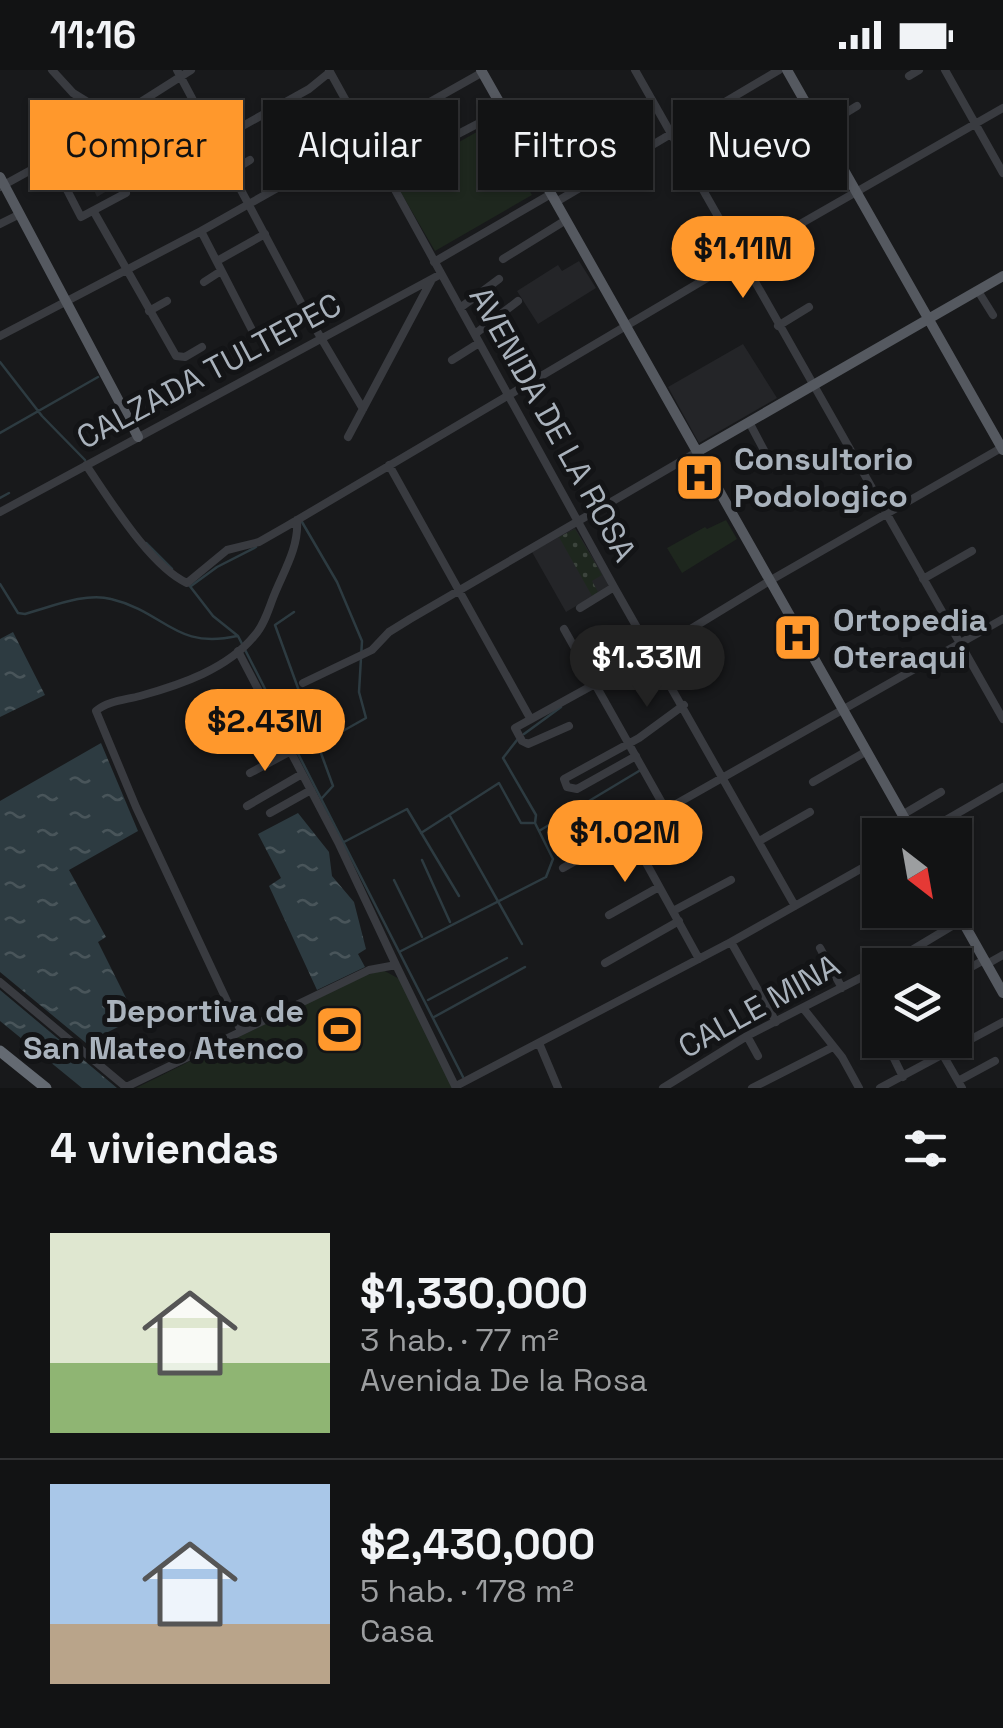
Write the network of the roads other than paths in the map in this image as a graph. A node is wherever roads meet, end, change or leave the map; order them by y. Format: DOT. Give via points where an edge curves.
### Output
graph roads {
  1 [pos="52,70"];
  2 [pos="191,70"];
  3 [pos="635,70"];
  4 [pos="779,70"];
  5 [pos="788,70"];
  6 [pos="919,70"];
  7 [pos="945,70"];
  8 [pos="329,71"];
  9 [pos="483,71"];
  10 [pos="179,73"];
  11 [pos="909,76"];
  12 [pos="84,100"];
  13 [pos="141,100"];
  14 [pos="194,100"];
  15 [pos="345,100"];
  16 [pos="435,100"];
  17 [pos="499,100"];
  18 [pos="805,100"];
  19 [pos="856,106"];
  20 [pos="1003,108"];
  21 [pos="847,112"];
  22 [pos="974,124"];
  23 [pos="243,125"];
  24 [pos="670,135"];
  25 [pos="250,160"];
  26 [pos="243,164"];
  27 [pos="30,169"];
  28 [pos="847,173"];
  29 [pos="1003,174"];
  30 [pos="1,183"];
  31 [pos="67,190"];
  32 [pos="241,190"];
  33 [pos="273,190"];
  34 [pos="395,190"];
  35 [pos="549,190"];
  36 [pos="858,192"];
  37 [pos="126,194"];
  38 [pos="553,198"];
  39 [pos="248,204"];
  40 [pos="94,212"];
  41 [pos="20,214"];
  42 [pos="566,220"];
  43 [pos="0,224"];
  44 [pos="201,231"];
  45 [pos="264,234"];
  46 [pos="741,258"];
  47 [pos="503,259"];
  48 [pos="217,261"];
  49 [pos="434,262"];
  50 [pos="126,269"];
  51 [pos="222,271"];
  52 [pos="441,274"];
  53 [pos="1003,276"];
  54 [pos="499,279"];
  55 [pos="430,280"];
  56 [pos="204,282"];
  57 [pos="978,292"];
  58 [pos="68,300"];
  59 [pos="167,301"];
  60 [pos="518,301"];
  61 [pos="460,308"];
  62 [pos="809,308"];
  63 [pos="149,311"];
  64 [pos="994,315"];
  65 [pos="929,319"];
  66 [pos="626,325"];
  67 [pos="778,326"];
  68 [pos="253,332"];
  69 [pos="0,336"];
  70 [pos="477,339"];
  71 [pos="320,340"];
  72 [pos="202,346"];
  73 [pos="452,360"];
  74 [pos="814,385"];
  75 [pos="507,394"];
  76 [pos="362,409"];
  77 [pos="749,422"];
  78 [pos="138,437"];
  79 [pos="348,437"];
  80 [pos="1002,448"];
  81 [pos="696,452"];
  82 [pos="86,465"];
  83 [pos="389,465"];
  84 [pos="774,468"];
  85 [pos="0,512"];
  86 [pos="886,514"];
  87 [pos="297,520"];
  88 [pos="578,521"];
  89 [pos="972,551"];
  90 [pos="923,579"];
  91 [pos="771,580"];
  92 [pos="614,587"];
  93 [pos="459,590"];
  94 [pos="580,608"];
  95 [pos="1003,618"];
  96 [pos="564,629"];
  97 [pos="960,644"];
  98 [pos="240,649"];
  99 [pos="653,652"];
  100 [pos="303,683"];
  101 [pos="595,684"];
  102 [pos="684,705"];
  103 [pos="844,710"];
  104 [pos="530,718"];
  105 [pos="1003,719"];
  106 [pos="569,726"];
  107 [pos="629,744"];
  108 [pos="291,751"];
  109 [pos="866,751"];
  110 [pos="606,756"];
  111 [pos="636,756"];
  112 [pos="615,769"];
  113 [pos="250,773"];
  114 [pos="302,774"];
  115 [pos="725,778"];
  116 [pos="813,782"];
  117 [pos="1003,787"];
  118 [pos="310,790"];
  119 [pos="942,792"];
  120 [pos="247,806"];
  121 [pos="666,810"];
  122 [pos="810,812"];
  123 [pos="270,813"];
  124 [pos="902,815"];
  125 [pos="904,818"];
  126 [pos="947,818"];
  127 [pos="628,830"];
  128 [pos="761,840"];
  129 [pos="563,868"];
  130 [pos="862,868"];
  131 [pos="731,880"];
  132 [pos="659,887"];
  133 [pos="795,906"];
  134 [pos="673,912"];
  135 [pos="610,915"];
  136 [pos="679,921"];
  137 [pos="949,928"];
  138 [pos="966,928"];
  139 [pos="731,942"];
  140 [pos="820,948"];
  141 [pos="915,948"];
  142 [pos="1003,956"];
  143 [pos="699,959"];
  144 [pos="985,962"];
  145 [pos="605,963"];
  146 [pos="396,965"];
  147 [pos="972,968"];
  148 [pos="862,977"];
  149 [pos="0,982"];
  150 [pos="842,988"];
  151 [pos="1003,994"];
  152 [pos="803,1008"];
  153 [pos="776,1022"];
  154 [pos="1003,1022"];
  155 [pos="241,1031"];
  156 [pos="747,1036"];
  157 [pos="972,1039"];
  158 [pos="539,1043"];
  159 [pos="833,1047"];
  160 [pos="0,1050"];
  161 [pos="758,1056"];
  162 [pos="894,1058"];
  163 [pos="938,1058"];
  164 [pos="945,1058"];
  165 [pos="0,1059"];
  166 [pos="995,1060"];
  167 [pos="903,1077"];
  168 [pos="460,1084"];
  169 [pos="960,1085"];
  170 [pos="36,1088"];
  171 [pos="46,1088"];
  172 [pos="126,1088"];
  173 [pos="558,1088"];
  174 [pos="663,1088"];
  175 [pos="752,1088"];
  176 [pos="859,1088"];
  177 [pos="880,1088"];
  1 -- 12 [label="street"];
  2 -- 10 [label="street"];
  3 -- 24 [label="street"];
  4 -- 24 [label="street"];
  5 -- 18 [label="main road"];
  6 -- 11 [label="street"];
  7 -- 22 [label="street"];
  8 -- 15 [label="street, AVENIDA DE LA ROSA"];
  8 -- 23 [label="street"];
  9 -- 16 [label="street"];
  9 -- 17 [label="main road"];
  10 -- 13 [label="street"];
  10 -- 14 [label="street"];
  19 -- 21 [label="street"];
  20 -- 22 [label="street"];
  22 -- 29 [label="street"];
  22 -- 36 [label="street"];
  24 -- 38 [label="street"];
  24 -- 46 [label="street"];
  25 -- 26 [label="street"];
  27 -- 30 [label="street"];
  28 -- 36 [label="main road"];
  30 -- 41 [label="main road"];
  31 -- 40 [label="street" via="79,214"];
  32 -- 39 [label="street"];
  33 -- 39 [label="street"];
  34 -- 49 [label="street, AVENIDA DE LA ROSA"];
  35 -- 38 [label="main road"];
  36 -- 46 [label="street"];
  36 -- 65 [label="main road"];
  37 -- 40 [label="street"];
  38 -- 42 [label="main road"];
  38 -- 49 [label="street"];
  39 -- 44 [label="street"];
  39 -- 45 [label="street"];
  40 -- 50 [label="street"];
  41 -- 43 [label="street"];
  41 -- 58 [label="main road"];
  42 -- 47 [label="street"];
  42 -- 66 [label="main road"];
  44 -- 48 [label="street"];
  44 -- 50 [label="street"];
  45 -- 48 [label="street"];
  45 -- 71 [label="street"];
  46 -- 66 [label="street"];
  46 -- 67 [label="street"];
  48 -- 51 [label="street"];
  49 -- 52 [label="street, AVENIDA DE LA ROSA"];
  50 -- 58 [label="street"];
  50 -- 63 [label="street"];
  51 -- 56 [label="street"];
  51 -- 68 [label="street"];
  52 -- 55 [label="street, CALZADA TULTEPEC"];
  52 -- 61 [label="street, AVENIDA DE LA ROSA"];
  53 -- 57 [label="main road"];
  54 -- 61 [label="street"];
  55 -- 71 [label="street, CALZADA TULTEPEC"];
  55 -- 76 [label="street"];
  57 -- 64 [label="street"];
  57 -- 65 [label="main road"];
  58 -- 69 [label="street"];
  58 -- 78 [label="main road"];
  59 -- 63 [label="street"];
  60 -- 70 [label="street"];
  61 -- 70 [label="street, AVENIDA DE LA ROSA"];
  62 -- 67 [label="street"];
  63 -- 72 [label="street" via="179,357"];
  65 -- 74 [label="main road"];
  65 -- 80 [label="main road"];
  66 -- 75 [label="street"];
  66 -- 81 [label="main road"];
  67 -- 74 [label="street"];
  70 -- 73 [label="street"];
  70 -- 75 [label="street, AVENIDA DE LA ROSA"];
  71 -- 76 [label="street"];
  71 -- 78 [label="street, CALZADA TULTEPEC"];
  74 -- 77 [label="main road"];
  74 -- 86 [label="street"];
  75 -- 83 [label="street"];
  75 -- 88 [label="street, AVENIDA DE LA ROSA"];
  76 -- 79 [label="street"];
  77 -- 81 [label="main road"];
  77 -- 84 [label="street"];
  78 -- 82 [label="street, CALZADA TULTEPEC"];
  80 -- 86 [label="street"];
  81 -- 88 [label="street"];
  81 -- 91 [label="main road"];
  82 -- 85 [label="street, CALZADA TULTEPEC"];
  82 -- 87 [label="street" via="133,534 184,584 227,550"];
  83 -- 87 [label="street"];
  83 -- 93 [label="street"];
  86 -- 90 [label="street"];
  86 -- 91 [label="street"];
  87 -- 98 [label="street" via="296,541 262,624"];
  88 -- 92 [label="street, AVENIDA DE LA ROSA"];
  88 -- 93 [label="street"];
  89 -- 90 [label="street"];
  90 -- 97 [label="street"];
  91 -- 99 [label="street"];
  91 -- 103 [label="main road"];
  92 -- 94 [label="street"];
  92 -- 99 [label="street, AVENIDA DE LA ROSA"];
  93 -- 100 [label="street"];
  93 -- 104 [label="street"];
  95 -- 97 [label="street"];
  96 -- 101 [label="street"];
  97 -- 103 [label="street"];
  97 -- 105 [label="street"];
  98 -- 108 [label="street"];
  98 -- 155 [label="street" via="208,671 96,713"];
  99 -- 101 [label="street"];
  99 -- 102 [label="street, AVENIDA DE LA ROSA"];
  101 -- 104 [label="street"];
  101 -- 107 [label="street"];
  102 -- 107 [label="street"];
  102 -- 115 [label="street, AVENIDA DE LA ROSA"];
  103 -- 109 [label="main road"];
  103 -- 115 [label="street"];
  104 -- 106 [label="street" via="515,728 528,744"];
  107 -- 110 [label="street"];
  107 -- 111 [label="street"];
  108 -- 113 [label="street"];
  108 -- 114 [label="street"];
  109 -- 116 [label="street"];
  109 -- 124 [label="main road"];
  110 -- 112 [label="street"];
  110 -- 112 [label="street" via="564,780 567,787 578,789"];
  111 -- 112 [label="street"];
  111 -- 121 [label="street"];
  114 -- 118 [label="street"];
  114 -- 120 [label="street"];
  115 -- 121 [label="street"];
  115 -- 128 [label="street, AVENIDA DE LA ROSA"];
  117 -- 126 [label="street"];
  118 -- 123 [label="street"];
  118 -- 146 [label="street"];
  119 -- 124 [label="street"];
  121 -- 127 [label="street"];
  122 -- 128 [label="street"];
  124 -- 125 [label="main road"];
  127 -- 129 [label="street"];
  127 -- 132 [label="street"];
  128 -- 133 [label="street, AVENIDA DE LA ROSA"];
  130 -- 133 [label="street"];
  131 -- 134 [label="street"];
  132 -- 134 [label="street"];
  132 -- 135 [label="street"];
  133 -- 139 [label="street"];
  134 -- 136 [label="street"];
  136 -- 143 [label="street"];
  136 -- 145 [label="street"];
  137 -- 141 [label="street, CALLE MINA"];
  138 -- 144 [label="main road"];
  139 -- 143 [label="street"];
  139 -- 153 [label="street"];
  140 -- 150 [label="street"];
  142 -- 144 [label="street"];
  143 -- 158 [label="street"];
  144 -- 147 [label="street"];
  144 -- 151 [label="main road"];
  146 -- 155 [label="street" via="369,970"];
  146 -- 168 [label="street"];
  148 -- 150 [label="street, CALLE MINA"];
  149 -- 172 [label="street"];
  150 -- 152 [label="street, CALLE MINA"];
  152 -- 153 [label="street, CALLE MINA"];
  152 -- 159 [label="street"];
  153 -- 156 [label="street, CALLE MINA"];
  154 -- 157 [label="street"];
  155 -- 172 [label="street"];
  156 -- 161 [label="street"];
  156 -- 174 [label="street, CALLE MINA"];
  158 -- 168 [label="street"];
  158 -- 173 [label="street"];
  159 -- 175 [label="street"];
  159 -- 176 [label="street"];
  160 -- 171 [label="highway"];
  162 -- 167 [label="street"];
  163 -- 167 [label="street"];
  164 -- 169 [label="street"];
  165 -- 170 [label="highway"];
  166 -- 169 [label="street"];
  167 -- 177 [label="street"];
}
